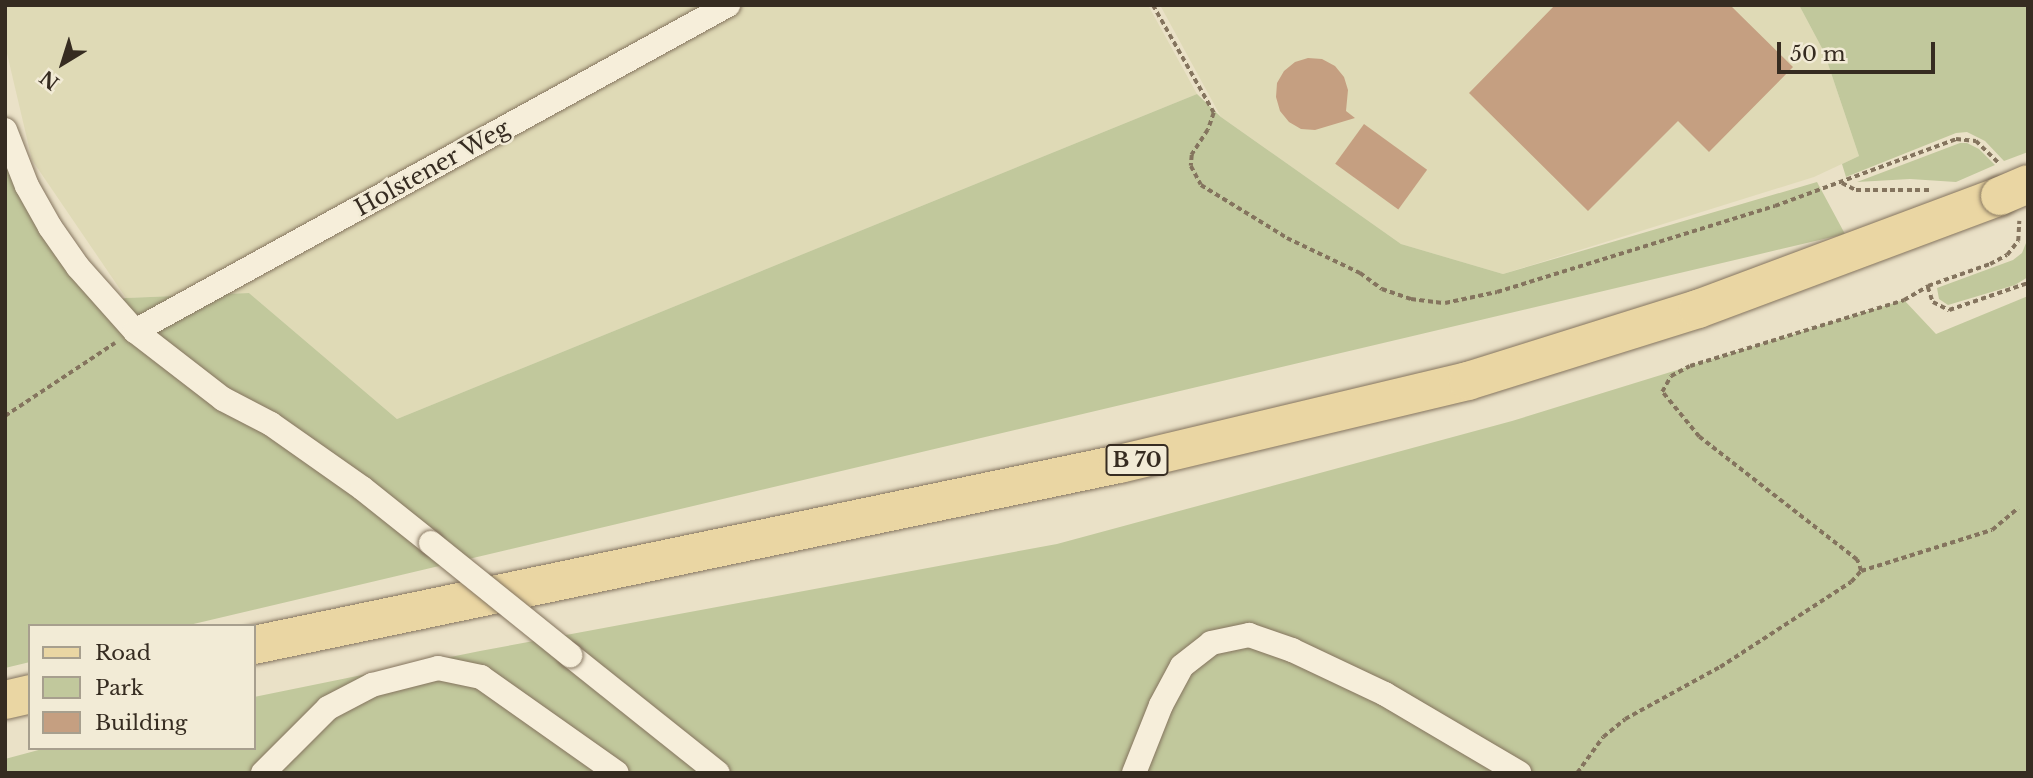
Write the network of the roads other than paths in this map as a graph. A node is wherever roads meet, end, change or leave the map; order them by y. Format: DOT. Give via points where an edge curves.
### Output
graph roads {
  1 [pos="729,5"];
  2 [pos="5,130"];
  3 [pos="2014,190"];
  4 [pos="135,331"];
  5 [pos="256,645"];
  6 [pos="28,694"];
  7 [pos="5,700"];
  8 [pos="263,773"];
  9 [pos="617,773"];
  10 [pos="718,773"];
  11 [pos="1134,773"];
  12 [pos="1519,773"];
  1 -- 4 [label="street, Holstener Weg"];
  2 -- 4 [label="street" via="27,186 50,227 78,267"];
  3 -- 5 [label="main road, B 70" via="1698,309 1468,381 1119,464"];
  4 -- 10 [label="street, bridge" via="223,399 271,424 362,488"];
  6 -- 7 [label="main road"];
  8 -- 9 [label="street" via="328,708 372,685 438,668 481,677"];
  11 -- 12 [label="street" via="1182,666 1211,643 1249,635 1385,694"];
}
